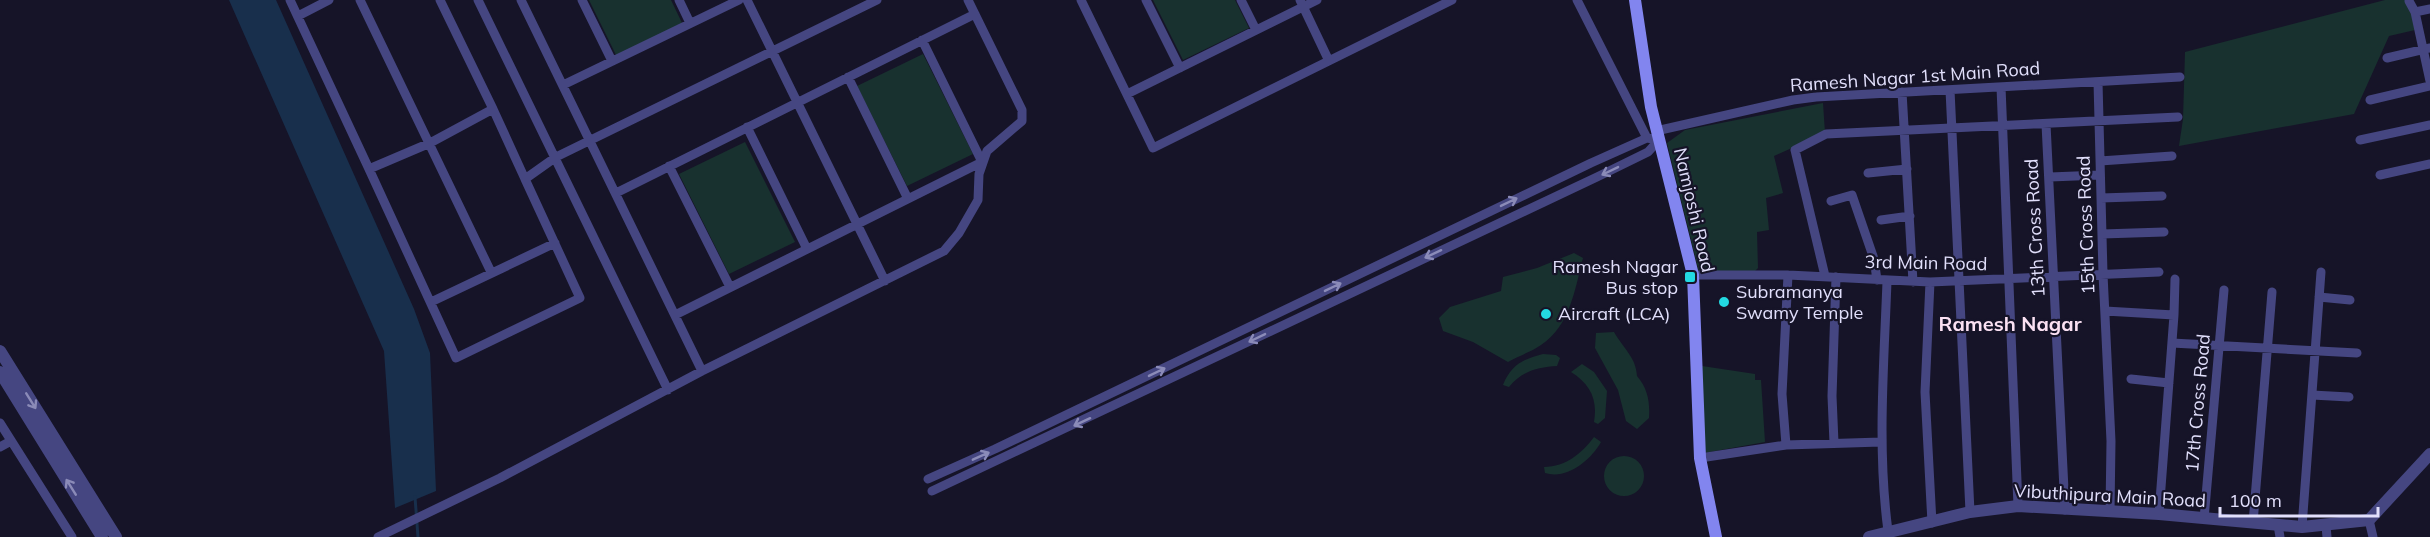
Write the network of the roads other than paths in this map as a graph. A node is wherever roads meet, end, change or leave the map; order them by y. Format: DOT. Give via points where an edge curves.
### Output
graph roads {
  1 [pos="290,0"];
  2 [pos="329,0"];
  3 [pos="440,0"];
  4 [pos="478,0"];
  5 [pos="521,0"];
  6 [pos="582,0"];
  7 [pos="679,0"];
  8 [pos="739,0"];
  9 [pos="747,0"];
  10 [pos="877,0"];
  11 [pos="968,0"];
  12 [pos="1081,0"];
  13 [pos="1146,0"];
  14 [pos="1241,0"];
  15 [pos="1317,0"];
  16 [pos="1452,0"];
  17 [pos="1577,0"];
  18 [pos="1635,0"];
  19 [pos="363,1"];
  20 [pos="2409,1"];
  21 [pos="1301,3"];
  22 [pos="2430,9"];
  23 [pos="2415,12"];
  24 [pos="975,14"];
  25 [pos="298,16"];
  26 [pos="690,23"];
  27 [pos="1256,30"];
  28 [pos="922,40"];
  29 [pos="2426,49"];
  30 [pos="772,51"];
  31 [pos="2387,58"];
  32 [pos="612,61"];
  33 [pos="1329,61"];
  34 [pos="1180,68"];
  35 [pos="848,77"];
  36 [pos="2180,77"];
  37 [pos="2430,81"];
  38 [pos="2098,82"];
  39 [pos="563,85"];
  40 [pos="2430,86"];
  41 [pos="2001,87"];
  42 [pos="1950,90"];
  43 [pos="1902,92"];
  44 [pos="1127,94"];
  45 [pos="2370,100"];
  46 [pos="797,102"];
  47 [pos="493,109"];
  48 [pos="2178,117"];
  49 [pos="2099,121"];
  50 [pos="2046,124"];
  51 [pos="2430,125"];
  52 [pos="2004,126"];
  53 [pos="747,127"];
  54 [pos="1952,128"];
  55 [pos="1905,131"];
  56 [pos="1654,137"];
  57 [pos="590,140"];
  58 [pos="2360,140"];
  59 [pos="430,143"];
  60 [pos="2172,156"];
  61 [pos="555,157"];
  62 [pos="2100,161"];
  63 [pos="982,162"];
  64 [pos="2430,164"];
  65 [pos="669,166"];
  66 [pos="369,169"];
  67 [pos="1907,169"];
  68 [pos="1868,173"];
  69 [pos="2100,175"];
  70 [pos="2380,175"];
  71 [pos="2050,177"];
  72 [pos="525,179"];
  73 [pos="616,193"];
  74 [pos="2162,196"];
  75 [pos="2101,198"];
  76 [pos="908,199"];
  77 [pos="1831,201"];
  78 [pos="1910,216"];
  79 [pos="1881,220"];
  80 [pos="857,224"];
  81 [pos="2164,232"];
  82 [pos="2102,234"];
  83 [pos="555,243"];
  84 [pos="807,249"];
  85 [pos="491,272"];
  86 [pos="2159,272"];
  87 [pos="2321,272"];
  88 [pos="2103,273"];
  89 [pos="1788,275"];
  90 [pos="1693,276"];
  91 [pos="1825,276"];
  92 [pos="1836,277"];
  93 [pos="2055,277"];
  94 [pos="2175,279"];
  95 [pos="885,280"];
  96 [pos="2007,280"];
  97 [pos="1882,281"];
  98 [pos="1960,281"];
  99 [pos="1913,282"];
  100 [pos="1930,282"];
  101 [pos="730,287"];
  102 [pos="2224,290"];
  103 [pos="2272,292"];
  104 [pos="2319,297"];
  105 [pos="2350,300"];
  106 [pos="431,302"];
  107 [pos="2105,311"];
  108 [pos="675,315"];
  109 [pos="2174,315"];
  110 [pos="2172,343"];
  111 [pos="2219,346"];
  112 [pos="2268,348"];
  113 [pos="0,351"];
  114 [pos="2315,351"];
  115 [pos="2357,353"];
  116 [pos="702,371"];
  117 [pos="0,372"];
  118 [pos="2132,379"];
  119 [pos="2169,383"];
  120 [pos="668,390"];
  121 [pos="2312,395"];
  122 [pos="2349,397"];
  123 [pos="0,423"];
  124 [pos="11,441"];
  125 [pos="1881,442"];
  126 [pos="1834,443"];
  127 [pos="1786,445"];
  128 [pos="0,447"];
  129 [pos="2430,454"];
  130 [pos="1700,458"];
  131 [pos="928,479"];
  132 [pos="932,491"];
  133 [pos="2018,506"];
  134 [pos="2065,510"];
  135 [pos="1970,512"];
  136 [pos="2110,512"];
  137 [pos="2159,514"];
  138 [pos="2205,519"];
  139 [pos="2369,520"];
  140 [pos="1932,523"];
  141 [pos="2253,523"];
  142 [pos="2302,527"];
  143 [pos="1888,531"];
  144 [pos="2279,531"];
  145 [pos="2327,532"];
  146 [pos="72,537"];
  147 [pos="102,537"];
  148 [pos="116,537"];
  149 [pos="378,537"];
  150 [pos="1716,537"];
  151 [pos="1869,537"];
  152 [pos="2373,537"];
  1 -- 25 [label="street"];
  2 -- 25 [label="street"];
  3 -- 47 [label="street"];
  4 -- 61 [label="street"];
  5 -- 39 [label="street"];
  6 -- 32 [label="street"];
  7 -- 26 [label="street"];
  8 -- 26 [label="street"];
  9 -- 30 [label="street"];
  10 -- 30 [label="street"];
  11 -- 24 [label="street"];
  12 -- 44 [label="street"];
  13 -- 34 [label="street"];
  14 -- 27 [label="street"];
  15 -- 21 [label="street"];
  16 -- 33 [label="street"];
  17 -- 56 [label="street"];
  18 -- 56 [label="main road, Namjoshi Road"];
  19 -- 59 [label="street"];
  20 -- 23 [label="street"];
  21 -- 27 [label="street"];
  21 -- 33 [label="street"];
  22 -- 23 [label="street"];
  23 -- 29 [label="street"];
  24 -- 28 [label="street"];
  24 -- 63 [label="street" via="1022,110 1022,121 987,151"];
  25 -- 66 [label="street"];
  26 -- 32 [label="street"];
  27 -- 34 [label="street"];
  28 -- 35 [label="street"];
  28 -- 63 [label="street"];
  29 -- 31 [label="street"];
  29 -- 37 [label="street"];
  30 -- 46 [label="street"];
  30 -- 57 [label="street"];
  32 -- 39 [label="street"];
  33 -- 44 [label="street" via="1153,148"];
  34 -- 44 [label="street"];
  35 -- 46 [label="street"];
  35 -- 76 [label="street"];
  36 -- 38 [label="street, Ramesh Nagar 1st Main Road"];
  38 -- 41 [label="street, Ramesh Nagar 1st Main Road"];
  38 -- 49 [label="street, 15th Cross Road"];
  39 -- 57 [label="street"];
  40 -- 45 [label="street"];
  41 -- 42 [label="street, Ramesh Nagar 1st Main Road"];
  41 -- 52 [label="street"];
  42 -- 43 [label="street, Ramesh Nagar 1st Main Road"];
  42 -- 54 [label="street"];
  43 -- 55 [label="street"];
  43 -- 56 [label="street, Ramesh Nagar 1st Main Road" via="1793,100"];
  46 -- 53 [label="street"];
  46 -- 80 [label="street"];
  47 -- 59 [label="street"];
  47 -- 72 [label="street"];
  48 -- 49 [label="street"];
  49 -- 50 [label="street"];
  49 -- 62 [label="street, 15th Cross Road"];
  50 -- 52 [label="street"];
  50 -- 71 [label="street, 13th Cross Road"];
  51 -- 58 [label="street"];
  52 -- 54 [label="street"];
  52 -- 96 [label="street"];
  53 -- 65 [label="street"];
  53 -- 84 [label="street"];
  54 -- 55 [label="street"];
  54 -- 98 [label="street"];
  55 -- 67 [label="street"];
  55 -- 91 [label="street" via="1826,134 1795,150"];
  56 -- 90 [label="main road, Namjoshi Road"];
  131 -- 56 [label="street, one-way" via="1591,163"];
  56 -- 132 [label="street, one-way" via="1648,152"];
  57 -- 61 [label="street"];
  57 -- 73 [label="street"];
  59 -- 66 [label="street"];
  59 -- 85 [label="street"];
  60 -- 62 [label="street"];
  61 -- 72 [label="street"];
  61 -- 120 [label="street"];
  62 -- 69 [label="street, 15th Cross Road"];
  63 -- 76 [label="street"];
  63 -- 95 [label="street" via="978,200 959,233 944,251"];
  64 -- 70 [label="street"];
  65 -- 73 [label="street"];
  65 -- 101 [label="street"];
  66 -- 106 [label="street"];
  67 -- 68 [label="street"];
  67 -- 78 [label="street"];
  69 -- 71 [label="street"];
  69 -- 75 [label="street, 15th Cross Road"];
  71 -- 93 [label="street, 13th Cross Road"];
  72 -- 83 [label="street"];
  73 -- 108 [label="street"];
  74 -- 75 [label="street"];
  75 -- 82 [label="street, 15th Cross Road"];
  76 -- 80 [label="street"];
  77 -- 97 [label="street" via="1852,195"];
  78 -- 79 [label="street"];
  78 -- 99 [label="street"];
  80 -- 84 [label="street"];
  80 -- 95 [label="street"];
  81 -- 82 [label="street"];
  82 -- 88 [label="street, 15th Cross Road"];
  83 -- 85 [label="street"];
  83 -- 106 [label="street" via="580,298 456,358"];
  84 -- 101 [label="street"];
  85 -- 106 [label="street"];
  86 -- 88 [label="street, 3rd Main Road"];
  87 -- 104 [label="street"];
  88 -- 93 [label="street, 3rd Main Road"];
  88 -- 107 [label="street, 15th Cross Road"];
  89 -- 90 [label="street, 3rd Main Road"];
  89 -- 91 [label="street, 3rd Main Road"];
  89 -- 127 [label="street" via="1782,394"];
  90 -- 130 [label="main road, Namjoshi Road"];
  91 -- 92 [label="street, 3rd Main Road"];
  92 -- 97 [label="street, 3rd Main Road"];
  92 -- 126 [label="street"];
  93 -- 96 [label="street, 3rd Main Road"];
  93 -- 134 [label="street, 13th Cross Road"];
  94 -- 109 [label="street"];
  95 -- 116 [label="street"];
  96 -- 98 [label="street, 3rd Main Road"];
  96 -- 133 [label="street"];
  97 -- 99 [label="street, 3rd Main Road"];
  97 -- 125 [label="street"];
  98 -- 100 [label="street, 3rd Main Road"];
  98 -- 135 [label="street"];
  99 -- 100 [label="street, 3rd Main Road"];
  100 -- 140 [label="street" via="1925,392"];
  101 -- 108 [label="street"];
  102 -- 111 [label="street, 17th Cross Road"];
  103 -- 112 [label="street"];
  104 -- 105 [label="street"];
  104 -- 114 [label="street"];
  107 -- 109 [label="street"];
  107 -- 136 [label="street, 15th Cross Road"];
  108 -- 116 [label="street"];
  109 -- 110 [label="street"];
  110 -- 111 [label="street"];
  110 -- 119 [label="street"];
  111 -- 112 [label="street"];
  111 -- 138 [label="street, 17th Cross Road"];
  112 -- 114 [label="street"];
  112 -- 141 [label="street"];
  113 -- 148 [label="street, one-way"];
  114 -- 115 [label="street"];
  114 -- 121 [label="street"];
  116 -- 120 [label="street"];
  147 -- 117 [label="street, one-way"];
  118 -- 119 [label="street"];
  119 -- 137 [label="street"];
  120 -- 149 [label="street"];
  121 -- 122 [label="street"];
  121 -- 142 [label="street"];
  123 -- 124 [label="street"];
  124 -- 128 [label="street"];
  124 -- 146 [label="street"];
  125 -- 126 [label="street"];
  125 -- 143 [label="street"];
  126 -- 127 [label="street"];
  127 -- 130 [label="street"];
  129 -- 139 [label="street"];
  130 -- 150 [label="main road, Namjoshi Road"];
  133 -- 134 [label="street, Vibuthipura Main Road"];
  133 -- 135 [label="street, Vibuthipura Main Road"];
  134 -- 136 [label="street, Vibuthipura Main Road"];
  135 -- 140 [label="street, Vibuthipura Main Road"];
  136 -- 137 [label="street, Vibuthipura Main Road"];
  137 -- 138 [label="street, Vibuthipura Main Road"];
  138 -- 141 [label="street, Vibuthipura Main Road"];
  139 -- 145 [label="street, Vibuthipura Main Road"];
  139 -- 152 [label="street"];
  140 -- 143 [label="street, Vibuthipura Main Road"];
  141 -- 144 [label="street, Vibuthipura Main Road"];
  142 -- 144 [label="street, Vibuthipura Main Road"];
  142 -- 145 [label="street, Vibuthipura Main Road"];
  143 -- 151 [label="street, Vibuthipura Main Road"];
}
